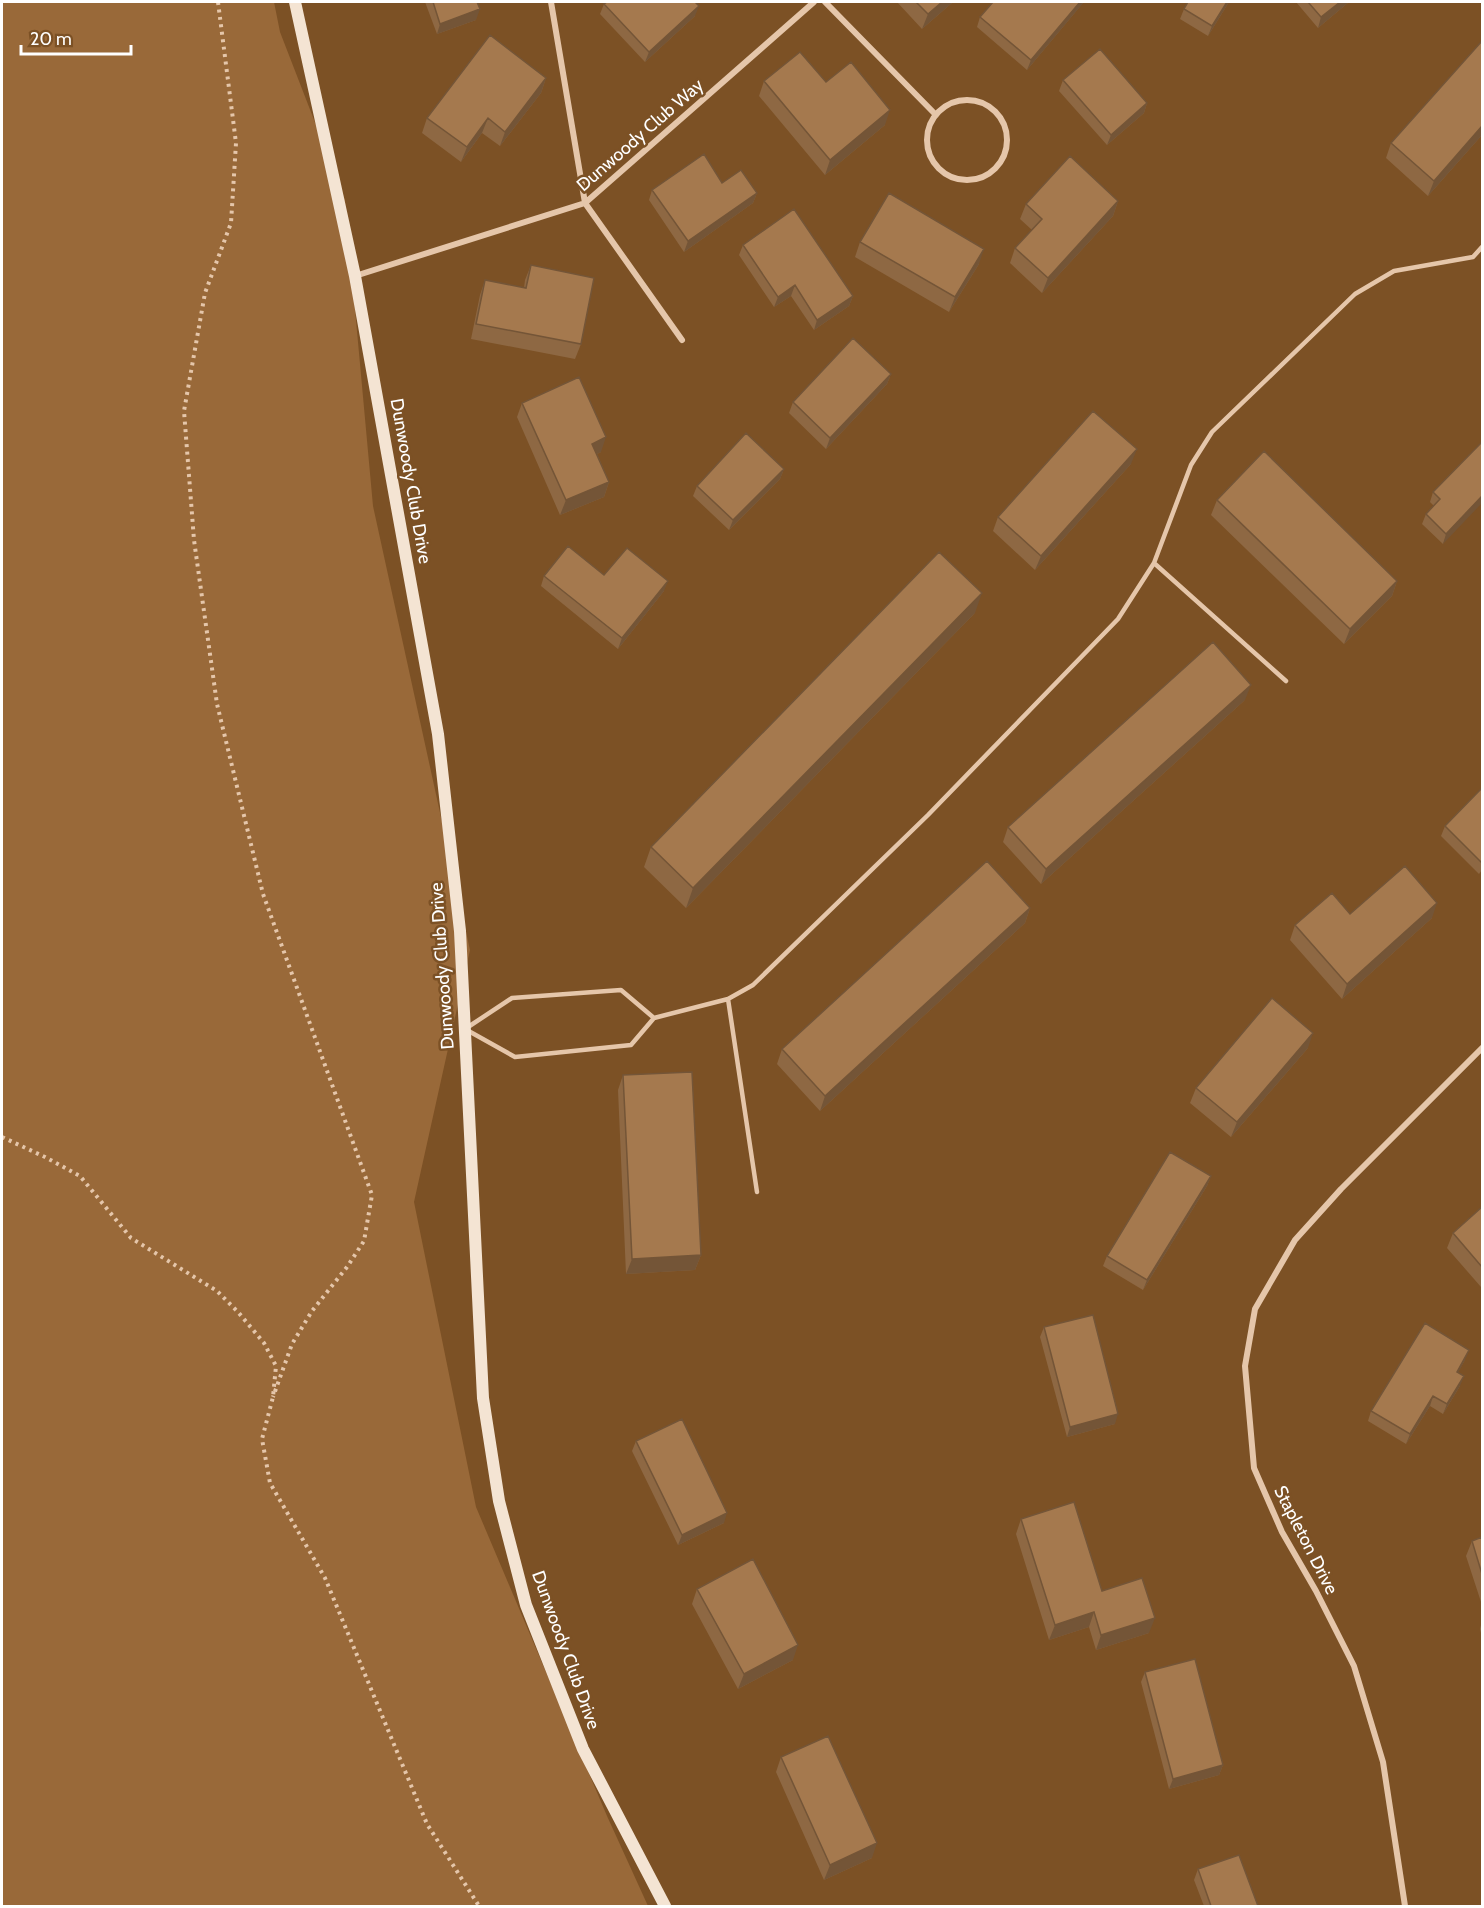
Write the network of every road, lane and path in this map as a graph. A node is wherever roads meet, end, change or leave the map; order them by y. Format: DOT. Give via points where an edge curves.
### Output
graph roads {
  1 [pos="219,2"];
  2 [pos="295,2"];
  3 [pos="551,2"];
  4 [pos="814,2"];
  5 [pos="825,2"];
  6 [pos="936,115"];
  7 [pos="585,203"];
  8 [pos="1482,248"];
  9 [pos="355,276"];
  10 [pos="682,340"];
  11 [pos="1154,563"];
  12 [pos="1287,681"];
  13 [pos="728,999"];
  14 [pos="654,1018"];
  15 [pos="465,1029"];
  16 [pos="1482,1048"];
  17 [pos="2,1137"];
  18 [pos="757,1192"];
  19 [pos="273,1397"];
  20 [pos="480,1906"];
  21 [pos="665,1906"];
  22 [pos="1404,1906"];
  1 -- 19 [label="path" via="236,143 231,223 205,292 184,411 194,540 217,704 263,894 372,1195 364,1241 292,1344"];
  2 -- 9 [label="street, Dunwoody Club Drive"];
  3 -- 7 [label="street"];
  4 -- 7 [label="street, Dunwoody Club Way"];
  5 -- 6 [label="street"];
  6 -- 6 [label="street" via="928,140 936,165 958,179 972,180 995,170 1003,159 1007,134 994,111 971,101 958,102"];
  7 -- 9 [label="street, Dunwoody Club Way"];
  7 -- 10 [label="street"];
  8 -- 11 [label="lane" via="1473,257 1394,271 1355,294 1212,432 1191,465"];
  9 -- 15 [label="street, Dunwoody Club Drive" via="438,734 460,931"];
  11 -- 12 [label="lane"];
  11 -- 13 [label="lane" via="1118,619 928,815 753,985"];
  13 -- 14 [label="lane"];
  13 -- 18 [label="lane"];
  14 -- 15 [label="lane" via="621,990 512,998"];
  14 -- 15 [label="lane" via="631,1045 515,1057"];
  15 -- 21 [label="street, Dunwoody Club Drive" via="483,1398 499,1501 525,1605 583,1749"];
  16 -- 22 [label="street, Stapleton Drive" via="1295,1240 1255,1309 1245,1366 1254,1468 1282,1532 1354,1666 1383,1762"];
  17 -- 19 [label="path" via="80,1176 131,1238 217,1291 264,1343 276,1366"];
  19 -- 20 [label="path" via="262,1439 270,1483 325,1578 427,1824"];
}
